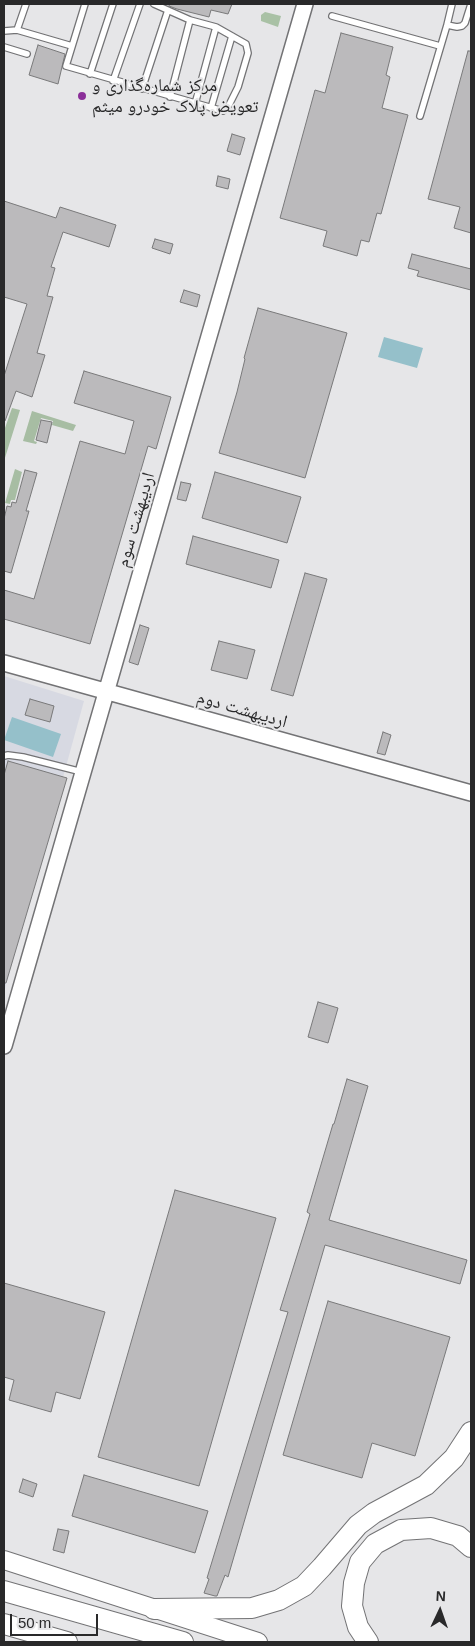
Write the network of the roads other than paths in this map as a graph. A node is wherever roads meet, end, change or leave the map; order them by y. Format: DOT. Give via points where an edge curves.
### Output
graph roads {
  1 [pos="26,4"];
  2 [pos="85,4"];
  3 [pos="113,4"];
  4 [pos="140,4"];
  5 [pos="154,4"];
  6 [pos="305,4"];
  7 [pos="452,4"];
  8 [pos="471,4"];
  9 [pos="168,10"];
  10 [pos="332,16"];
  11 [pos="190,20"];
  12 [pos="447,25"];
  13 [pos="216,27"];
  14 [pos="4,30"];
  15 [pos="17,30"];
  16 [pos="232,36"];
  17 [pos="72,46"];
  18 [pos="440,46"];
  19 [pos="4,47"];
  20 [pos="27,54"];
  21 [pos="90,74"];
  22 [pos="113,80"];
  23 [pos="142,89"];
  24 [pos="170,97"];
  25 [pos="195,104"];
  26 [pos="211,108"];
  27 [pos="420,116"];
  28 [pos="4,663"];
  29 [pos="106,692"];
  30 [pos="4,756"];
  31 [pos="83,773"];
  32 [pos="471,793"];
  33 [pos="4,1046"];
  34 [pos="471,1432"];
  35 [pos="471,1548"];
  36 [pos="4,1560"];
  37 [pos="4,1591"];
  38 [pos="154,1609"];
  39 [pos="4,1624"];
  40 [pos="67,1642"];
  41 [pos="184,1642"];
  42 [pos="258,1642"];
  43 [pos="368,1642"];
  1 -- 15 [label="lane"];
  2 -- 17 [label="lane"];
  3 -- 21 [label="lane"];
  4 -- 22 [label="lane"];
  5 -- 9 [label="lane"];
  6 -- 29 [label="street, اردیبهشت سوم"];
  7 -- 12 [label="lane"];
  8 -- 12 [label="lane" via="462,26"];
  9 -- 11 [label="lane"];
  9 -- 23 [label="lane"];
  10 -- 18 [label="lane"];
  11 -- 13 [label="lane"];
  11 -- 24 [label="lane"];
  12 -- 18 [label="lane"];
  13 -- 16 [label="lane"];
  13 -- 25 [label="lane"];
  14 -- 15 [label="lane"];
  15 -- 17 [label="lane"];
  16 -- 26 [label="lane"];
  16 -- 26 [label="lane" via="246,44 248,53 229,105 223,111"];
  17 -- 21 [label="lane" via="66,66"];
  18 -- 27 [label="lane"];
  19 -- 20 [label="lane"];
  21 -- 22 [label="lane"];
  22 -- 23 [label="lane"];
  23 -- 24 [label="lane"];
  24 -- 25 [label="lane"];
  25 -- 26 [label="lane"];
  28 -- 29 [label="street, اردیبهشت دوم"];
  29 -- 31 [label="street, اردیبهشت سوم"];
  29 -- 32 [label="street, اردیبهشت دوم"];
  30 -- 31 [label="lane" via="23,757"];
  31 -- 33 [label="street, اردیبهشت سوم"];
  34 -- 38 [label="highway" via="454,1458 426,1484 374,1513 304,1586 279,1600 252,1608"];
  35 -- 43 [label="highway" via="458,1536 431,1528 401,1530 375,1544 360,1562 352,1606 358,1627"];
  36 -- 38 [label="main road"];
  37 -- 41 [label="highway"];
  38 -- 42 [label="main road"];
  39 -- 40 [label="highway"];
}
